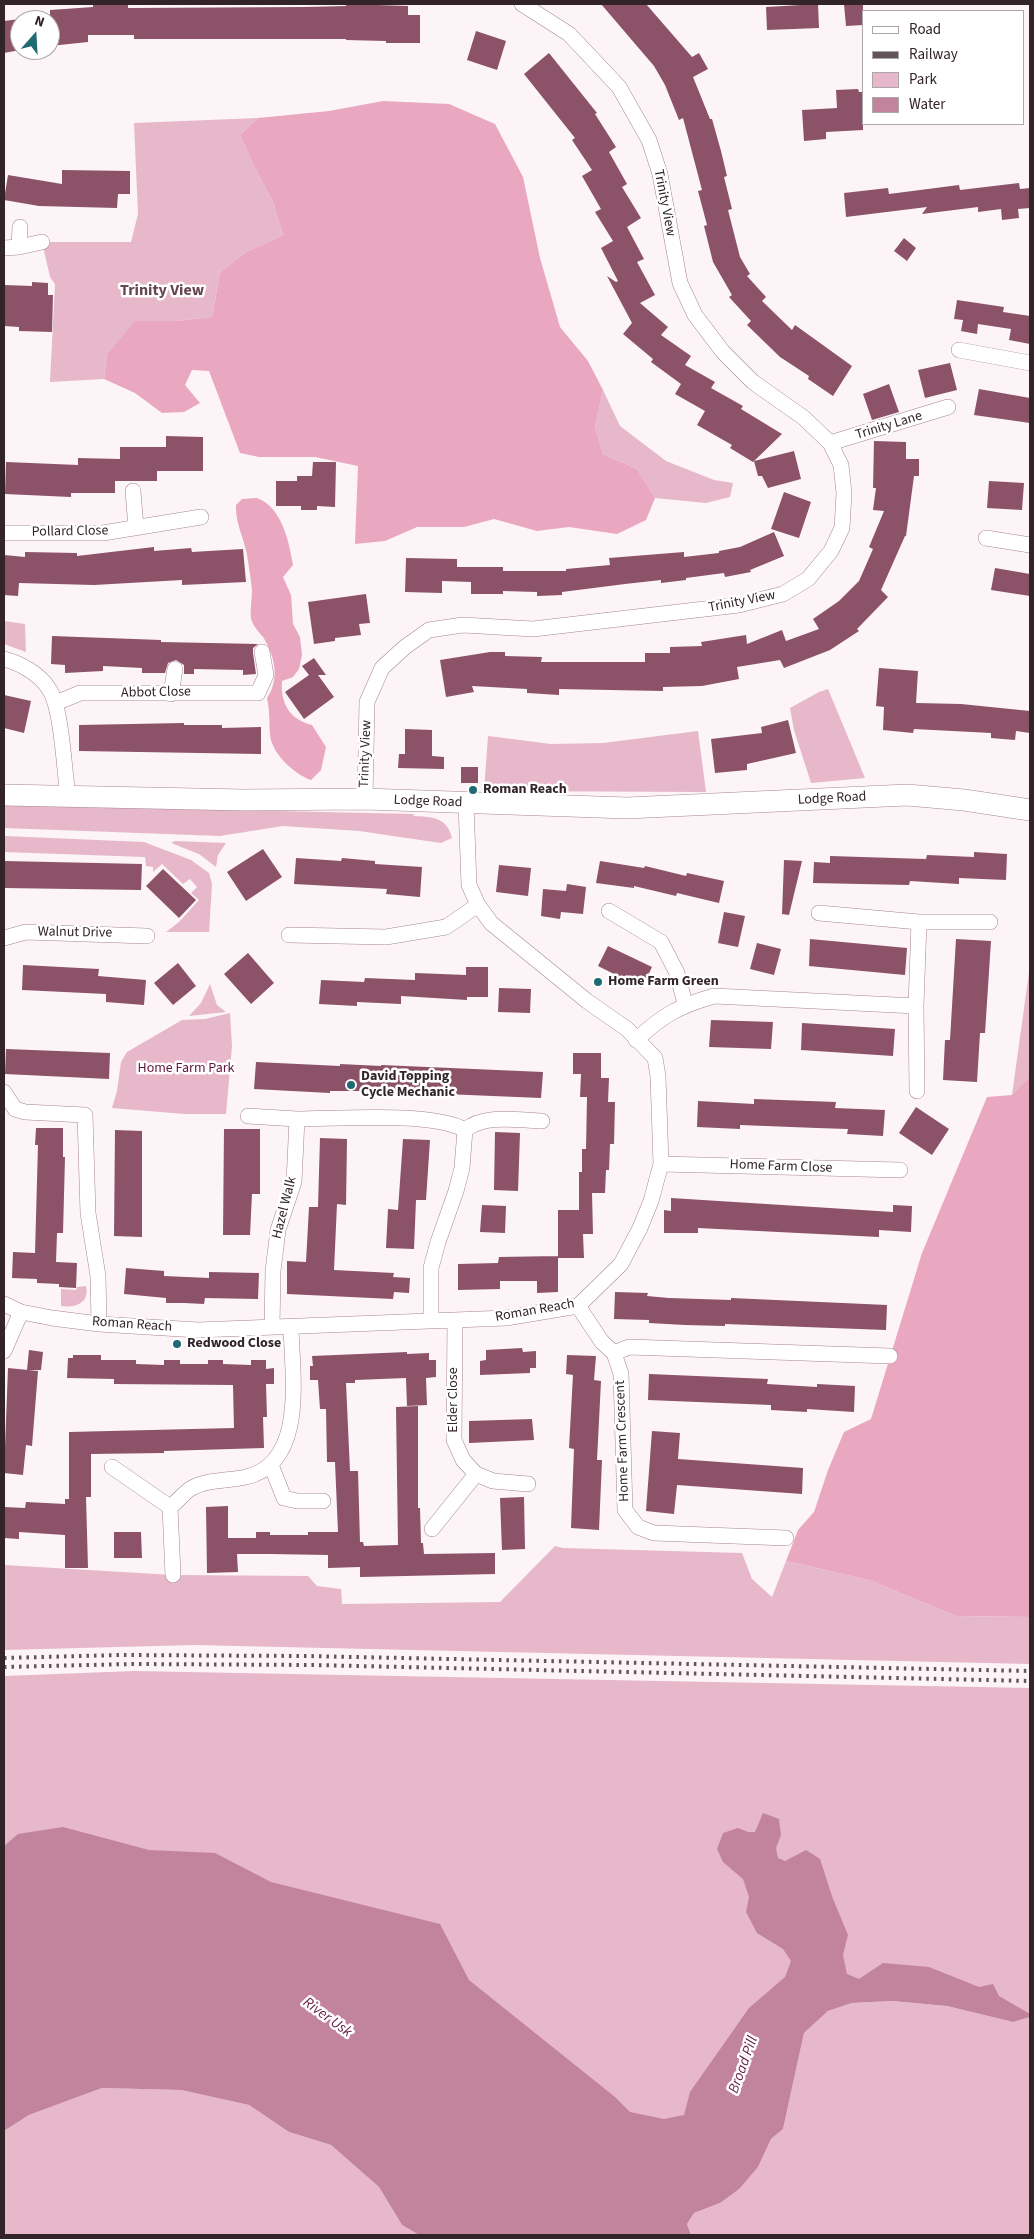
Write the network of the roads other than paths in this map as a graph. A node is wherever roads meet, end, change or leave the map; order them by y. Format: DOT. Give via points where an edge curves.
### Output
graph roads {
  1 [pos="522,4"];
  2 [pos="20,227"];
  3 [pos="42,242"];
  4 [pos="11,248"];
  5 [pos="959,350"];
  6 [pos="1030,363"];
  7 [pos="948,407"];
  8 [pos="830,443"];
  9 [pos="133,491"];
  10 [pos="201,517"];
  11 [pos="136,528"];
  12 [pos="4,533"];
  13 [pos="986,538"];
  14 [pos="1030,545"];
  15 [pos="262,652"];
  16 [pos="4,659"];
  17 [pos="175,669"];
  18 [pos="171,694"];
  19 [pos="56,703"];
  20 [pos="4,795"];
  21 [pos="68,796"];
  22 [pos="365,799"];
  23 [pos="466,804"];
  24 [pos="1030,810"];
  25 [pos="478,905"];
  26 [pos="609,911"];
  27 [pos="819,913"];
  28 [pos="919,922"];
  29 [pos="990,922"];
  30 [pos="288,935"];
  31 [pos="147,936"];
  32 [pos="4,938"];
  33 [pos="685,1004"];
  34 [pos="916,1006"];
  35 [pos="636,1040"];
  36 [pos="917,1091"];
  37 [pos="4,1092"];
  38 [pos="248,1116"];
  39 [pos="297,1119"];
  40 [pos="542,1121"];
  41 [pos="465,1130"];
  42 [pos="662,1164"];
  43 [pos="900,1170"];
  44 [pos="4,1304"];
  45 [pos="578,1306"];
  46 [pos="21,1312"];
  47 [pos="431,1320"];
  48 [pos="455,1320"];
  49 [pos="99,1324"];
  50 [pos="272,1327"];
  51 [pos="291,1327"];
  52 [pos="4,1351"];
  53 [pos="614,1353"];
  54 [pos="890,1356"];
  55 [pos="271,1465"];
  56 [pos="112,1467"];
  57 [pos="476,1474"];
  58 [pos="528,1484"];
  59 [pos="322,1501"];
  60 [pos="170,1508"];
  61 [pos="432,1529"];
  62 [pos="786,1538"];
  63 [pos="173,1575"];
  1 -- 8 [label="street, Trinity View" via="569,34 619,87 632,109 660,174 680,282 695,315 723,352 753,382 804,418"];
  2 -- 4 [label="street"];
  3 -- 4 [label="street"];
  5 -- 6 [label="street"];
  7 -- 8 [label="street, Trinity Lane"];
  8 -- 22 [label="street, Trinity View" via="841,465 844,494 842,528 831,552 808,578 783,594 739,605 533,629 463,625 428,630 405,647 382,668 367,702"];
  9 -- 11 [label="street"];
  10 -- 11 [label="street, Pollard Close"];
  11 -- 12 [label="street, Pollard Close" via="103,533"];
  13 -- 14 [label="street"];
  15 -- 18 [label="street, Abbot Close" via="266,675 258,693"];
  16 -- 19 [label="street" via="36,674 49,688"];
  17 -- 18 [label="street"];
  18 -- 19 [label="street, Abbot Close" via="80,693"];
  19 -- 21 [label="street"];
  20 -- 21 [label="street, Lodge Road"];
  21 -- 22 [label="street, Lodge Road"];
  22 -- 23 [label="street, Lodge Road"];
  23 -- 24 [label="street, Lodge Road" via="627,808 907,795"];
  23 -- 25 [label="street, Roman Reach" via="469,886"];
  25 -- 30 [label="street" via="446,927 386,937"];
  25 -- 35 [label="street, Roman Reach" via="492,923"];
  26 -- 33 [label="street" via="661,942 677,973"];
  27 -- 28 [label="street"];
  28 -- 29 [label="street"];
  28 -- 34 [label="street"];
  31 -- 32 [label="street, Walnut Drive" via="26,932"];
  33 -- 34 [label="street" via="714,996"];
  33 -- 35 [label="street" via="658,1020"];
  34 -- 36 [label="street"];
  35 -- 42 [label="street, Roman Reach" via="655,1058"];
  37 -- 49 [label="street" via="15,1109 85,1115 88,1213 98,1276"];
  38 -- 39 [label="street"];
  39 -- 41 [label="street" via="415,1119 455,1124"];
  39 -- 50 [label="street, Hazel Walk" via="294,1182 278,1230 273,1271"];
  40 -- 41 [label="street" via="487,1121 473,1123"];
  41 -- 47 [label="street" via="460,1176 431,1268"];
  42 -- 43 [label="street, Home Farm Close"];
  42 -- 45 [label="street, Roman Reach" via="647,1210 621,1264"];
  44 -- 46 [label="street, Roman Reach"];
  45 -- 48 [label="street, Roman Reach" via="506,1318"];
  45 -- 53 [label="street, Home Farm Crescent" via="602,1342"];
  46 -- 49 [label="street, Roman Reach"];
  46 -- 52 [label="street"];
  47 -- 48 [label="street, Roman Reach"];
  47 -- 51 [label="street, Roman Reach"];
  48 -- 57 [label="street, Elder Close" via="454,1440 463,1460"];
  49 -- 50 [label="street, Roman Reach" via="198,1330"];
  50 -- 51 [label="street, Roman Reach"];
  51 -- 55 [label="street" via="293,1411 288,1435"];
  53 -- 54 [label="street" via="629,1347"];
  53 -- 62 [label="street, Home Farm Crescent" via="623,1394 626,1510 638,1527 654,1533"];
  55 -- 59 [label="street" via="284,1498"];
  55 -- 60 [label="street" via="259,1473 195,1487"];
  56 -- 60 [label="street"];
  57 -- 58 [label="street" via="493,1481"];
  57 -- 61 [label="street"];
  60 -- 63 [label="street"];
}
